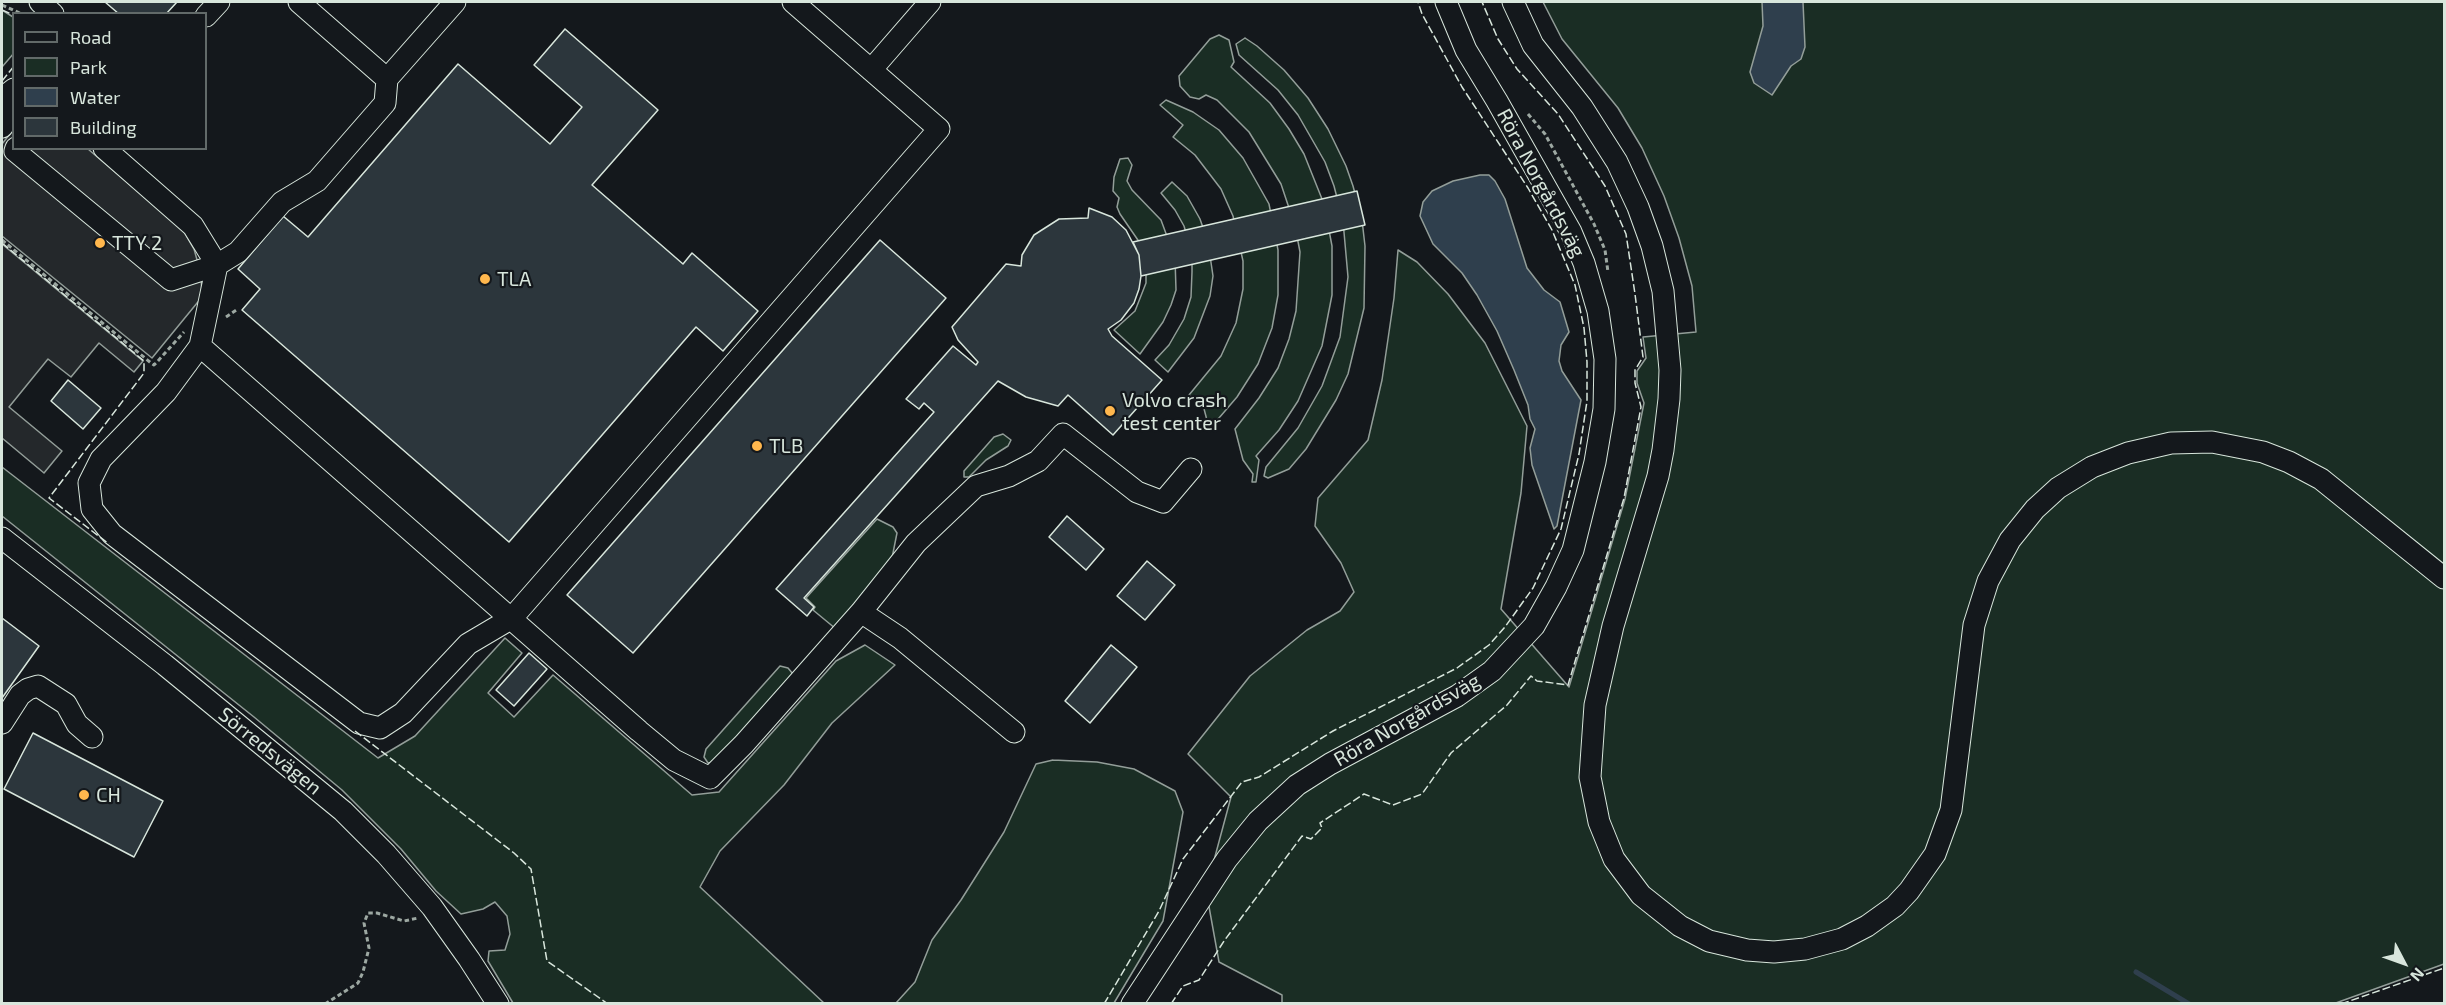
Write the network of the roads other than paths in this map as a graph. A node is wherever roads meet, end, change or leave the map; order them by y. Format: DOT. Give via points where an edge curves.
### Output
graph roads {
  1 [pos="219,2"];
  2 [pos="299,2"];
  3 [pos="455,2"];
  4 [pos="793,2"];
  5 [pos="930,2"];
  6 [pos="1446,2"];
  7 [pos="1513,2"];
  8 [pos="207,15"];
  9 [pos="871,70"];
  10 [pos="387,79"];
  11 [pos="12,114"];
  12 [pos="2,127"];
  13 [pos="15,150"];
  14 [pos="106,150"];
  15 [pos="217,265"];
  16 [pos="202,337"];
  17 [pos="1191,470"];
  18 [pos="2,538"];
  19 [pos="2445,578"];
  20 [pos="861,612"];
  21 [pos="512,618"];
  22 [pos="2,723"];
  23 [pos="1014,732"];
  24 [pos="92,737"];
  25 [pos="498,1004"];
  26 [pos="1132,1004"];
  1 -- 8 [label="street"];
  2 -- 10 [label="street"];
  3 -- 10 [label="street"];
  4 -- 9 [label="street"];
  5 -- 9 [label="street"];
  6 -- 26 [label="street, Röra Norgårdsväg" via="1466,50 1571,232 1598,311 1605,359 1604,409 1573,550 1534,626 1492,671 1457,696 1297,785 1258,821 1227,859"];
  7 -- 19 [label="street" via="1533,45 1582,107 1617,162 1638,207 1664,291 1670,399 1663,450 1610,637 1595,705 1590,777 1599,822 1614,859 1641,895 1680,926 1709,941 1747,950 1805,949 1842,939 1868,926 1910,891 1935,854 1950,810 1974,625 1988,580 2004,549 2030,515 2058,488 2092,467 2142,448 2172,443 2219,443 2263,452 2326,483"];
  9 -- 21 [label="street" via="939,129"];
  10 -- 15 [label="street" via="385,103 317,181 282,202 238,252"];
  11 -- 12 [label="street"];
  13 -- 15 [label="street" via="171,280"];
  14 -- 15 [label="street" via="193,226"];
  15 -- 16 [label="street"];
  16 -- 21 [label="street"];
  16 -- 21 [label="street" via="166,392 101,459 89,483 92,509 112,534 359,723 380,728 403,712 468,644"];
  17 -- 20 [label="street" via="1163,502 1137,492 1063,434 1038,461 1009,476 976,486 916,543"];
  18 -- 25 [label="street, Sörredsvägen" via="343,811 432,907"];
  20 -- 21 [label="street" via="710,778 657,746"];
  20 -- 23 [label="street" via="900,638"];
  22 -- 24 [label="street" via="20,694 38,687 66,704 77,724"];
}
